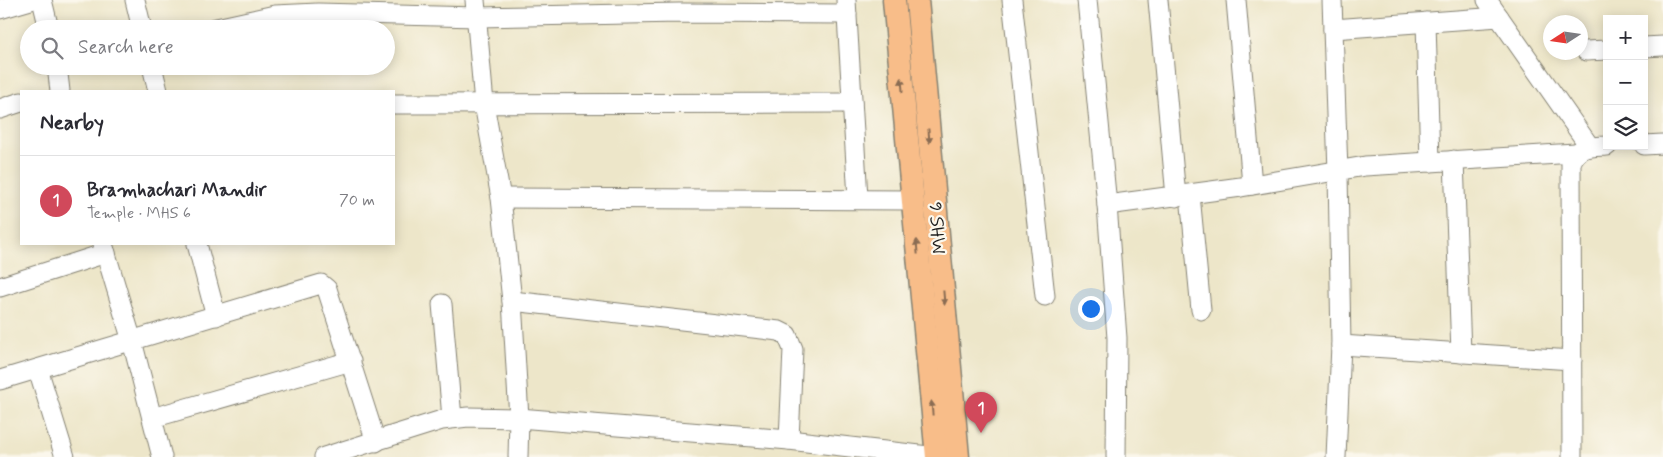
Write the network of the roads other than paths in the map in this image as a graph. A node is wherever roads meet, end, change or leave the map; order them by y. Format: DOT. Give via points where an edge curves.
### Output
graph roads {
  1 [pos="135,0"];
  2 [pos="894,0"];
  3 [pos="917,0"];
  4 [pos="1012,0"];
  5 [pos="1087,0"];
  6 [pos="1158,0"];
  7 [pos="1236,0"];
  8 [pos="1332,0"];
  9 [pos="1487,0"];
  10 [pos="42,1"];
  11 [pos="846,7"];
  12 [pos="476,8"];
  13 [pos="0,10"];
  14 [pos="1499,18"];
  15 [pos="47,20"];
  16 [pos="140,20"];
  17 [pos="252,20"];
  18 [pos="1426,22"];
  19 [pos="1333,29"];
  20 [pos="1663,46"];
  21 [pos="1648,47"];
  22 [pos="1603,50"];
  23 [pos="1588,51"];
  24 [pos="58,75"];
  25 [pos="154,75"];
  26 [pos="59,90"];
  27 [pos="158,90"];
  28 [pos="20,102"];
  29 [pos="852,103"];
  30 [pos="395,104"];
  31 [pos="484,104"];
  32 [pos="0,109"];
  33 [pos="1663,144"];
  34 [pos="1648,145"];
  35 [pos="1591,149"];
  36 [pos="1454,160"];
  37 [pos="1430,162"];
  38 [pos="1338,172"];
  39 [pos="1252,185"];
  40 [pos="1184,196"];
  41 [pos="501,198"];
  42 [pos="858,198"];
  43 [pos="913,200"];
  44 [pos="1107,205"];
  45 [pos="197,245"];
  46 [pos="104,248"];
  47 [pos="0,287"];
  48 [pos="1045,296"];
  49 [pos="512,301"];
  50 [pos="442,304"];
  51 [pos="1201,310"];
  52 [pos="216,316"];
  53 [pos="132,341"];
  54 [pos="1341,344"];
  55 [pos="1461,353"];
  56 [pos="1572,360"];
  57 [pos="351,361"];
  58 [pos="38,369"];
  59 [pos="0,380"];
  60 [pos="152,418"];
  61 [pos="452,418"];
  62 [pos="519,418"];
  63 [pos="789,440"];
  64 [pos="376,442"];
  65 [pos="65,457"];
  66 [pos="162,457"];
  67 [pos="324,457"];
  68 [pos="518,457"];
  69 [pos="937,457"];
  70 [pos="958,457"];
  71 [pos="1116,457"];
  72 [pos="1336,457"];
  73 [pos="1572,457"];
  1 -- 16 [label="street"];
  43 -- 2 [label="main road, one-way"];
  3 -- 70 [label="main road, MHS 6, one-way"];
  4 -- 48 [label="street"];
  5 -- 44 [label="street"];
  6 -- 40 [label="street"];
  7 -- 39 [label="street"];
  8 -- 19 [label="street"];
  9 -- 14 [label="street"];
  10 -- 13 [label="street"];
  10 -- 15 [label="street"];
  11 -- 12 [label="street" via="680,13"];
  11 -- 29 [label="street"];
  12 -- 17 [label="street" via="275,15"];
  12 -- 31 [label="street"];
  14 -- 18 [label="street"];
  14 -- 35 [label="street"];
  18 -- 19 [label="street"];
  18 -- 37 [label="street"];
  19 -- 38 [label="street"];
  20 -- 21 [label="street"];
  22 -- 23 [label="street"];
  24 -- 26 [label="street"];
  25 -- 27 [label="street"];
  28 -- 32 [label="street"];
  29 -- 31 [label="street"];
  29 -- 42 [label="street"];
  30 -- 31 [label="street"];
  31 -- 41 [label="street"];
  33 -- 34 [label="street"];
  35 -- 36 [label="street"];
  35 -- 56 [label="street" via="1571,163"];
  36 -- 37 [label="street"];
  36 -- 55 [label="street"];
  37 -- 38 [label="street" via="1366,166"];
  38 -- 39 [label="street"];
  38 -- 54 [label="street"];
  39 -- 40 [label="street"];
  40 -- 44 [label="street"];
  40 -- 51 [label="street"];
  41 -- 42 [label="street"];
  41 -- 49 [label="street"];
  42 -- 43 [label="street"];
  69 -- 43 [label="main road, one-way"];
  44 -- 71 [label="street" via="1117,338"];
  45 -- 52 [label="street"];
  46 -- 47 [label="street"];
  46 -- 53 [label="street"];
  49 -- 62 [label="street"];
  49 -- 63 [label="street" via="779,332 787,336 793,349"];
  50 -- 61 [label="street"];
  52 -- 53 [label="street"];
  52 -- 57 [label="street" via="320,284 327,289"];
  53 -- 58 [label="street"];
  53 -- 60 [label="street"];
  54 -- 55 [label="street"];
  54 -- 72 [label="street"];
  55 -- 56 [label="street"];
  56 -- 73 [label="street"];
  57 -- 60 [label="street"];
  57 -- 64 [label="street"];
  58 -- 59 [label="street"];
  58 -- 65 [label="street"];
  60 -- 66 [label="street"];
  61 -- 62 [label="street"];
  61 -- 64 [label="street"];
  62 -- 63 [label="street"];
  62 -- 68 [label="street"];
  63 -- 69 [label="street"];
  64 -- 67 [label="street"];
}
